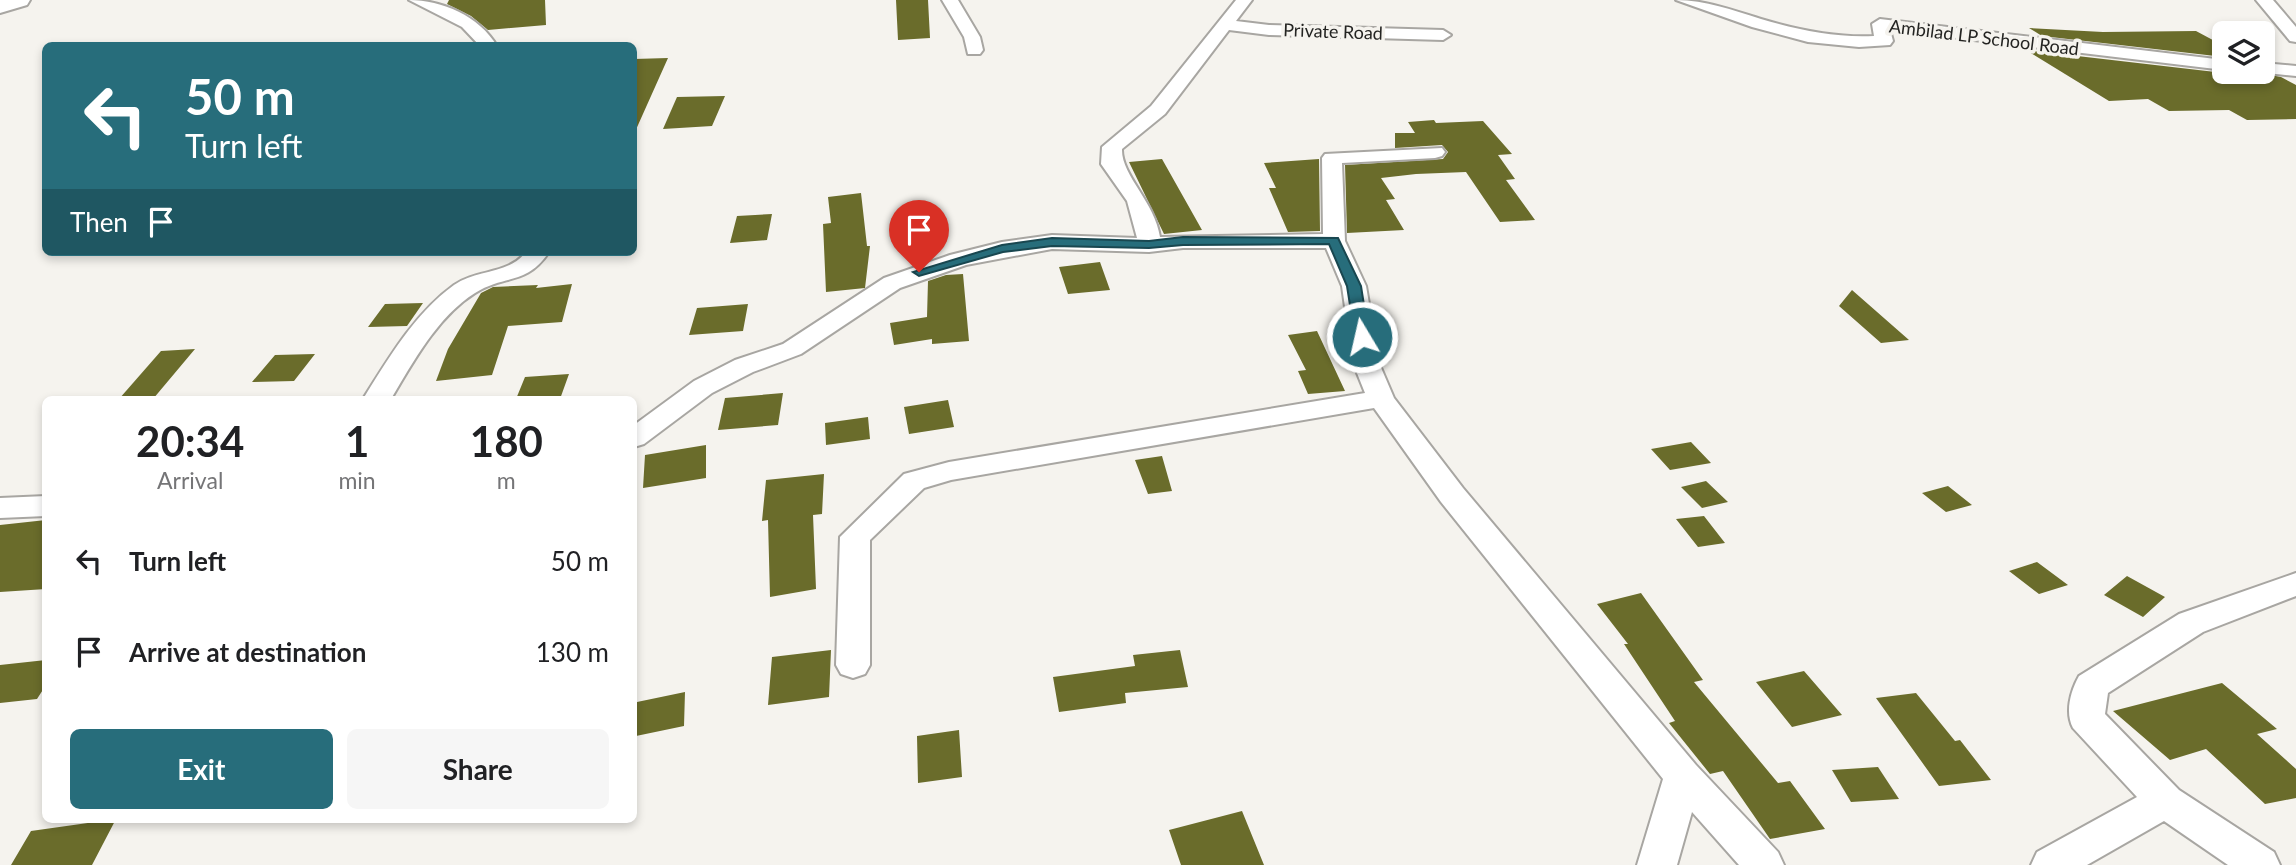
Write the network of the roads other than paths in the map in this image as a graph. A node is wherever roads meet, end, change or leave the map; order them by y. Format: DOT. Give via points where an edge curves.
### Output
graph roads {
  1 [pos="19,0"];
  2 [pos="417,0"];
  3 [pos="950,0"];
  4 [pos="1244,0"];
  5 [pos="1684,0"];
  6 [pos="2264,1"];
  7 [pos="0,6"];
  8 [pos="2296,6"];
  9 [pos="1224,24"];
  10 [pos="1443,35"];
  11 [pos="2296,37"];
  12 [pos="487,42"];
  13 [pos="974,50"];
  14 [pos="2212,64"];
  15 [pos="2275,69"];
  16 [pos="2296,71"];
  17 [pos="1434,152"];
  18 [pos="1334,240"];
  19 [pos="1149,244"];
  20 [pos="536,256"];
  21 [pos="379,396"];
  22 [pos="1381,399"];
  23 [pos="637,436"];
  24 [pos="42,506"];
  25 [pos="0,508"];
  26 [pos="2296,584"];
  27 [pos="853,665"];
  28 [pos="1682,776"];
  29 [pos="2165,801"];
  30 [pos="1657,865"];
  31 [pos="1764,865"];
  32 [pos="2051,865"];
  33 [pos="2260,865"];
  1 -- 7 [label="main road"];
  2 -- 12 [label="street" via="471,27"];
  3 -- 13 [label="street" via="972,37"];
  4 -- 9 [label="street"];
  5 -- 14 [label="street, Ambilad LP School Road" via="1808,37 1884,41 1878,16"];
  6 -- 8 [label="street"];
  6 -- 11 [label="street"];
  9 -- 10 [label="street, Private Road" via="1269,30"];
  9 -- 19 [label="street" via="1158,110 1112,147 1111,164 1129,186 1149,229"];
  15 -- 16 [label="street"];
  17 -- 18 [label="street" via="1332,158"];
  18 -- 19 [label="street"];
  18 -- 22 [label="street" via="1354,286 1366,363"];
  19 -- 23 [label="street" via="1052,242 1002,249 919,272 874,294 792,349 703,387"];
  20 -- 21 [label="street" via="519,273 466,287 448,302"];
  22 -- 27 [label="street" via="949,471 914,481 855,537"];
  22 -- 28 [label="street" via="1452,495"];
  24 -- 25 [label="street"];
  26 -- 29 [label="street" via="2192,623 2091,687 2085,718"];
  28 -- 30 [label="street"];
  28 -- 31 [label="street"];
  29 -- 32 [label="street"];
  29 -- 33 [label="street"];
}
